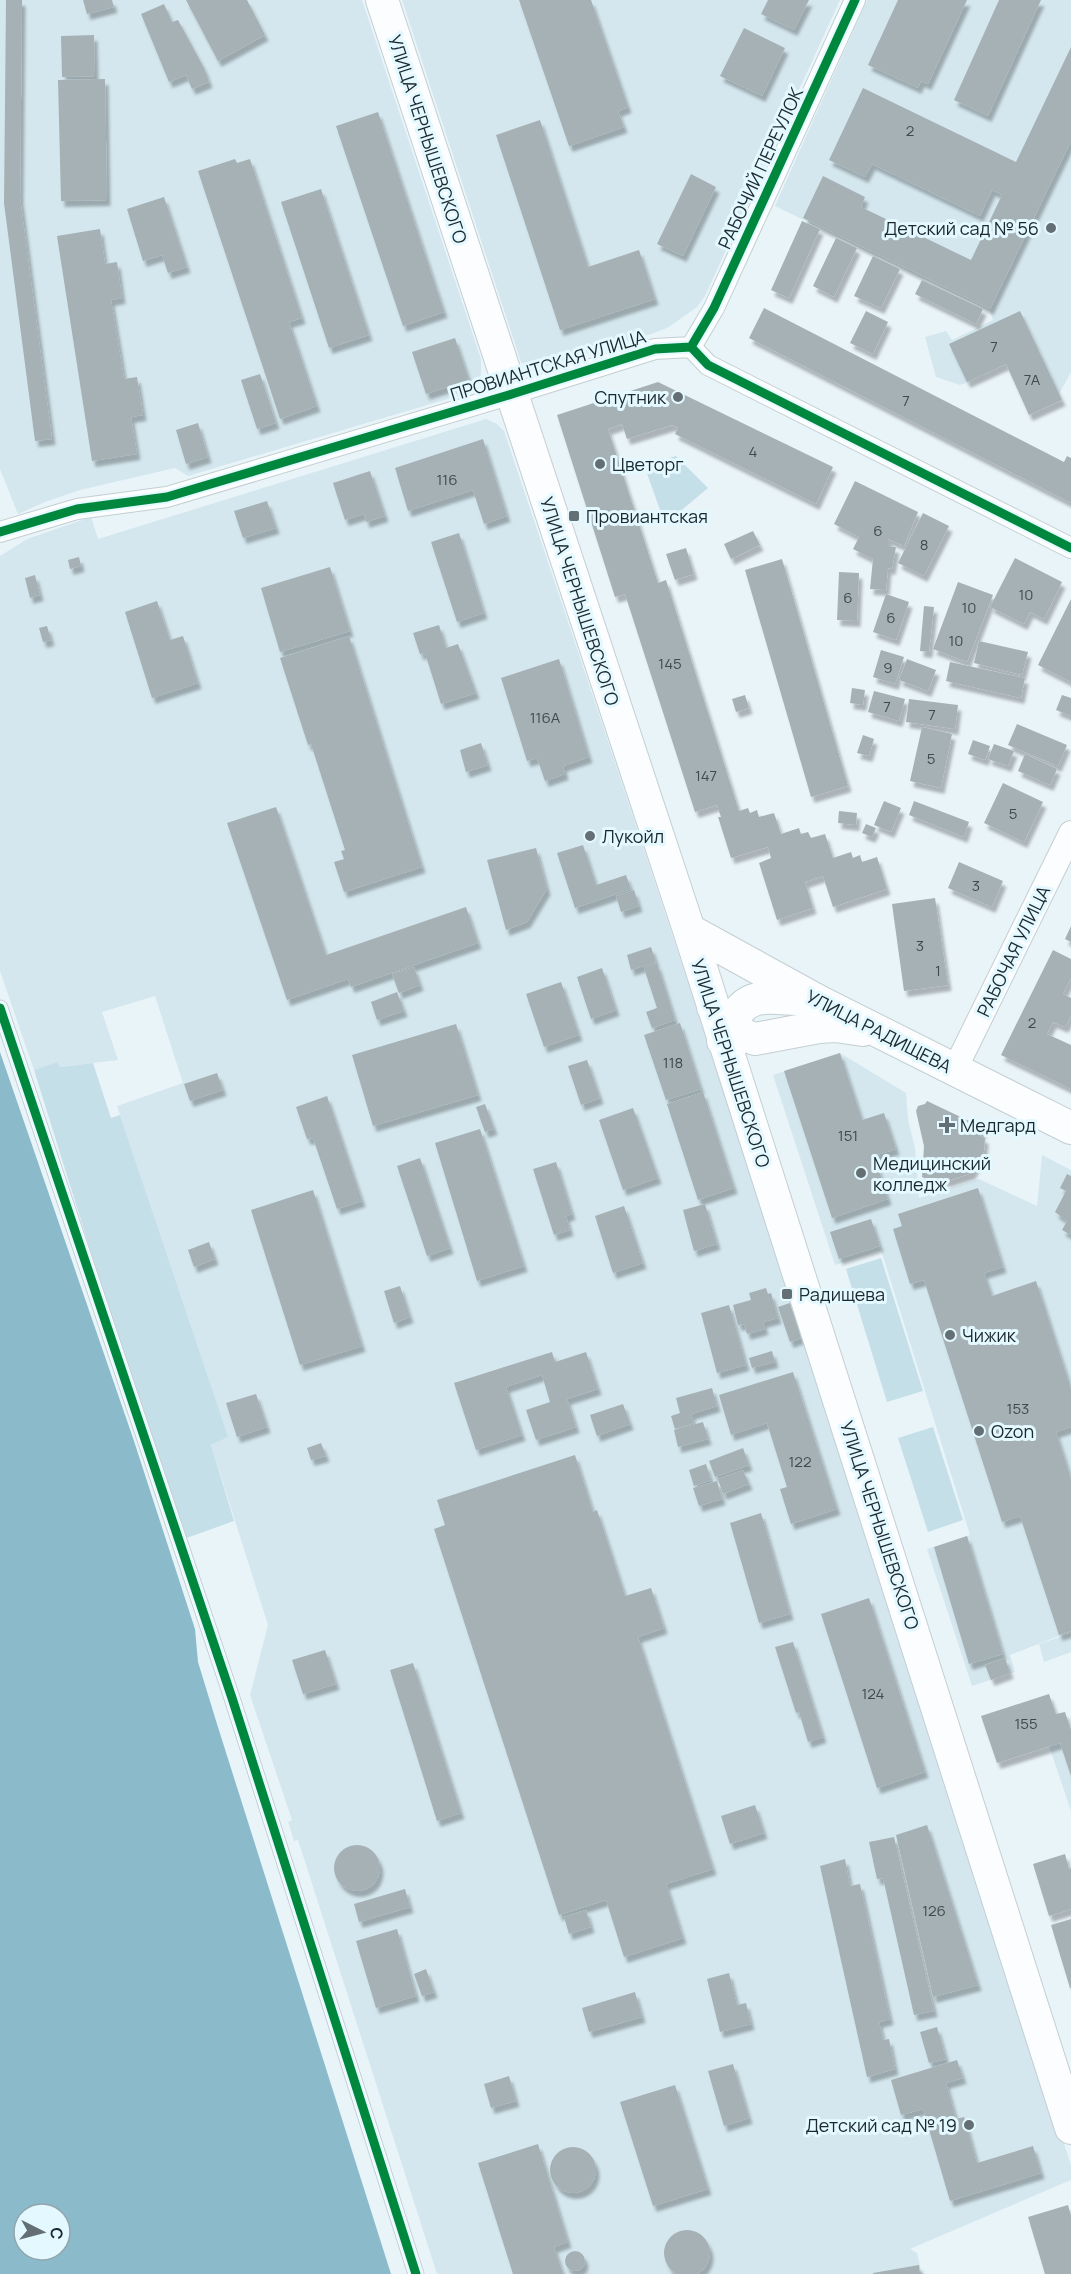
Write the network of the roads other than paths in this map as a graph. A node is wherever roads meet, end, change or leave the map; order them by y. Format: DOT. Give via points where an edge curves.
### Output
graph roads {
  1 [pos="382,0"];
  2 [pos="855,0"];
  3 [pos="691,347"];
  4 [pos="512,394"];
  5 [pos="0,532"];
  6 [pos="1071,548"];
  7 [pos="1071,832"];
  8 [pos="689,930"];
  9 [pos="818,1001"];
  10 [pos="0,1008"];
  11 [pos="722,1023"];
  12 [pos="885,1034"];
  13 [pos="955,1069"];
  14 [pos="1071,1128"];
  15 [pos="1071,2128"];
  16 [pos="416,2274"];
  1 -- 4 [label="main road, УЛИЦА ЧЕРНЫШЕВСКОГО"];
  2 -- 3 [label="street, РАБОЧИЙ ПЕРЕУЛОК" via="714,309"];
  3 -- 4 [label="street, ПРОВИАНТСКАЯ УЛИЦА" via="655,349"];
  3 -- 6 [label="street" via="708,365"];
  4 -- 5 [label="street, ПРОВИАНТСКАЯ УЛИЦА" via="167,496 77,509"];
  4 -- 8 [label="main road, УЛИЦА ЧЕРНЫШЕВСКОГО"];
  7 -- 13 [label="street, РАБОЧАЯ УЛИЦА"];
  8 -- 9 [label="main road, УЛИЦА РАДИЩЕВА"];
  8 -- 11 [label="main road, УЛИЦА ЧЕРНЫШЕВСКОГО"];
  9 -- 11 [label="main road" via="754,999"];
  9 -- 12 [label="main road, УЛИЦА РАДИЩЕВА"];
  10 -- 16 [label="street" via="232,1698"];
  11 -- 12 [label="main road" via="755,1039 828,1027"];
  11 -- 15 [label="main road, УЛИЦА ЧЕРНЫШЕВСКОГО"];
  12 -- 13 [label="main road, УЛИЦА РАДИЩЕВА"];
  13 -- 14 [label="main road, УЛИЦА РАДИЩЕВА"];
}
